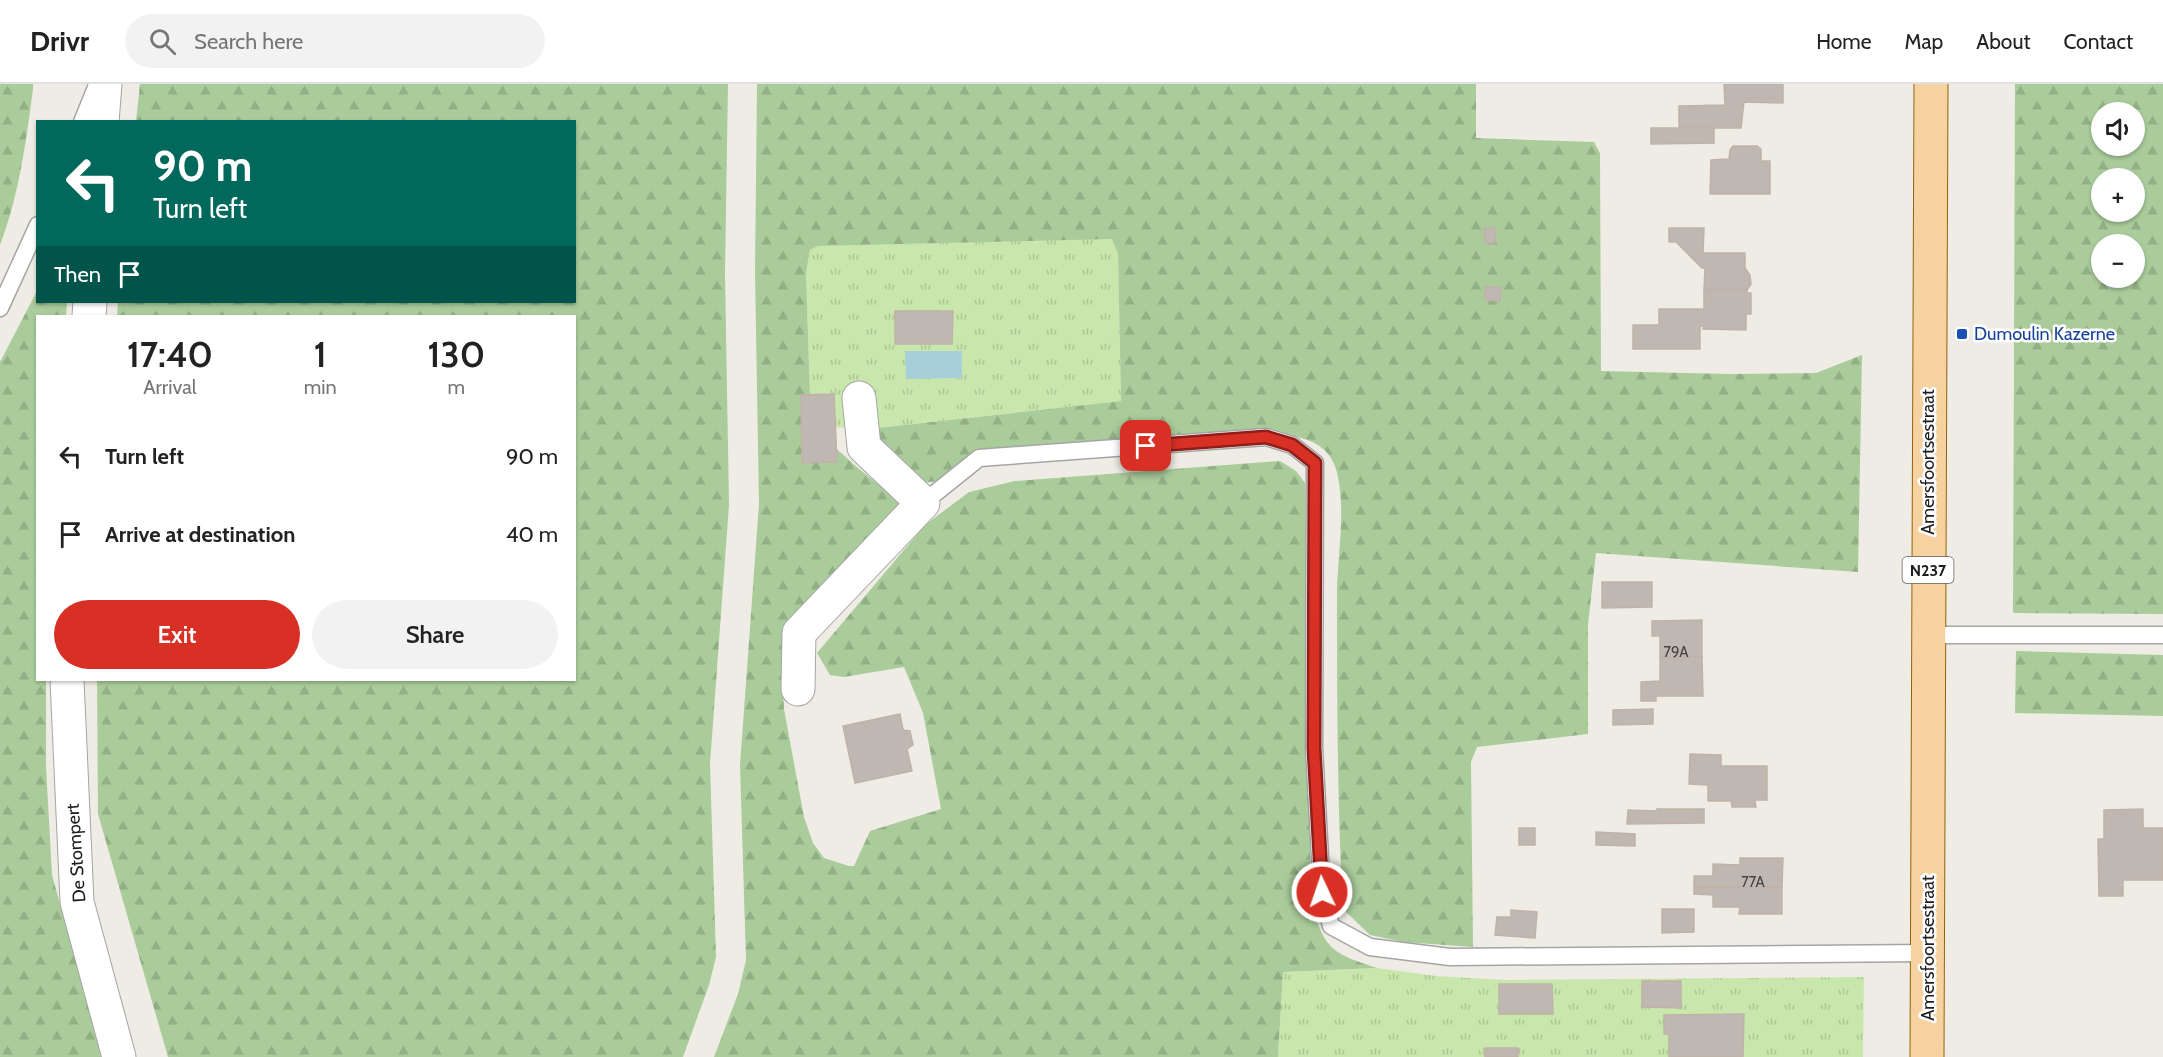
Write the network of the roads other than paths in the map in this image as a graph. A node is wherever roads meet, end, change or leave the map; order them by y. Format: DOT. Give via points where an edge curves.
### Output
graph roads {
  1 [pos="98,84"];
  2 [pos="105,84"];
  3 [pos="1931,84"];
  4 [pos="83,120"];
  5 [pos="102,120"];
  6 [pos="36,229"];
  7 [pos="0,308"];
  8 [pos="860,398"];
  9 [pos="923,503"];
  10 [pos="1929,635"];
  11 [pos="2163,635"];
  12 [pos="67,681"];
  13 [pos="798,689"];
  14 [pos="1928,953"];
  15 [pos="118,1057"];
  16 [pos="1927,1057"];
  1 -- 4 [label="lane"];
  2 -- 5 [label="street"];
  3 -- 10 [label="main road, Amersfoortsestraat / N237"];
  6 -- 7 [label="lane"];
  8 -- 9 [label="street" via="864,447"];
  9 -- 13 [label="street" via="799,633"];
  9 -- 14 [label="lane" via="979,458 1266,437 1292,445 1315,463 1314,748 1322,892 1331,926 1370,947 1450,957"];
  10 -- 11 [label="lane"];
  10 -- 14 [label="main road, Amersfoortsestraat / N237"];
  12 -- 15 [label="street, De Stompert" via="77,902"];
  14 -- 16 [label="main road, Amersfoortsestraat / N237"];
}
